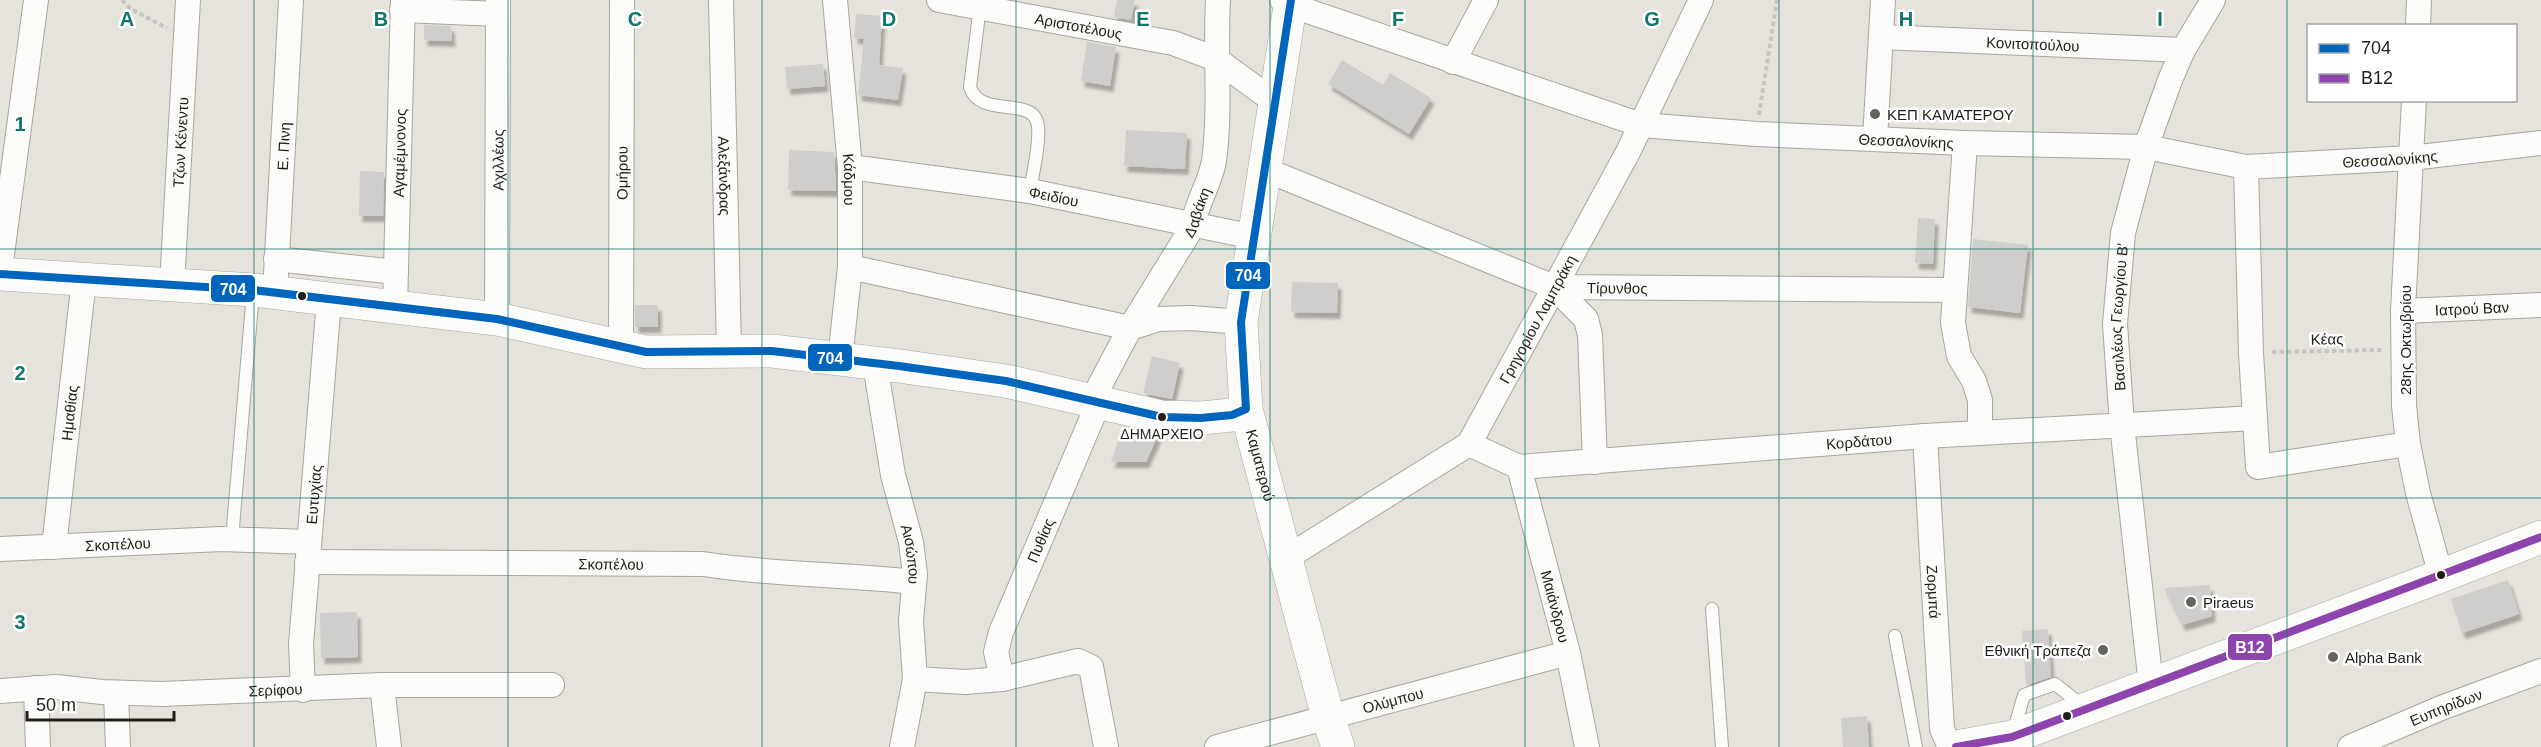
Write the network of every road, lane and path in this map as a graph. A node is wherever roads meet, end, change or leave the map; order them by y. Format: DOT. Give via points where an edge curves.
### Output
graph roads {
  1 [pos="36,0"];
  2 [pos="122,0"];
  3 [pos="188,0"];
  4 [pos="291,0"];
  5 [pos="622,0"];
  6 [pos="721,0"];
  7 [pos="835,0"];
  8 [pos="939,0"];
  9 [pos="1218,0"];
  10 [pos="1486,0"];
  11 [pos="1701,0"];
  12 [pos="1777,0"];
  13 [pos="1883,0"];
  14 [pos="2213,0"];
  15 [pos="2419,0"];
  16 [pos="1288,2"];
  17 [pos="402,5"];
  18 [pos="980,6"];
  19 [pos="498,7"];
  20 [pos="2418,24"];
  21 [pos="185,37"];
  22 [pos="1881,37"];
  23 [pos="2183,50"];
  24 [pos="1216,59"];
  25 [pos="1453,62"];
  26 [pos="1275,102"];
  27 [pos="2414,102"];
  28 [pos="1641,125"];
  29 [pos="1756,134"];
  30 [pos="1875,139"];
  31 [pos="1965,143"];
  32 [pos="2541,143"];
  33 [pos="2146,147"];
  34 [pos="2411,159"];
  35 [pos="850,167"];
  36 [pos="2246,167"];
  37 [pos="1266,170"];
  38 [pos="1030,191"];
  39 [pos="1193,226"];
  40 [pos="1254,237"];
  41 [pos="276,259"];
  42 [pos="850,267"];
  43 [pos="0,269"];
  44 [pos="396,272"];
  45 [pos="0,274"];
  46 [pos="84,279"];
  47 [pos="172,284"];
  48 [pos="1554,287"];
  49 [pos="1955,290"];
  50 [pos="264,291"];
  51 [pos="329,300"];
  52 [pos="395,306"];
  53 [pos="2541,306"];
  54 [pos="2403,311"];
  55 [pos="497,319"];
  56 [pos="1241,322"];
  57 [pos="1130,328"];
  58 [pos="621,347"];
  59 [pos="2403,349"];
  60 [pos="729,351"];
  61 [pos="2251,353"];
  62 [pos="840,359"];
  63 [pos="875,364"];
  64 [pos="1094,403"];
  65 [pos="1246,409"];
  66 [pos="2255,418"];
  67 [pos="2122,425"];
  68 [pos="1980,432"];
  69 [pos="1924,436"];
  70 [pos="1469,444"];
  71 [pos="2408,444"];
  72 [pos="1595,462"];
  73 [pos="1519,467"];
  74 [pos="232,539"];
  75 [pos="2540,541"];
  76 [pos="54,547"];
  77 [pos="0,549"];
  78 [pos="308,552"];
  79 [pos="1286,558"];
  80 [pos="2441,576"];
  81 [pos="914,582"];
  82 [pos="1712,609"];
  83 [pos="1895,636"];
  84 [pos="1568,652"];
  85 [pos="2541,671"];
  86 [pos="915,679"];
  87 [pos="1002,679"];
  88 [pos="382,685"];
  89 [pos="552,685"];
  90 [pos="2151,685"];
  91 [pos="36,688"];
  92 [pos="303,690"];
  93 [pos="0,691"];
  94 [pos="116,693"];
  95 [pos="1333,732"];
  96 [pos="38,747"];
  97 [pos="118,747"];
  98 [pos="389,747"];
  99 [pos="902,747"];
  100 [pos="1106,747"];
  101 [pos="1217,747"];
  102 [pos="1587,747"];
  103 [pos="1722,747"];
  104 [pos="1916,747"];
  105 [pos="1950,747"];
  106 [pos="1956,747"];
  107 [pos="2350,747"];
  1 -- 43 [label="street"];
  2 -- 21 [label="path" via="131,9"];
  3 -- 21 [label="street, Τζων Κένεντυ"];
  4 -- 41 [label="street, Ε. Πινη"];
  5 -- 58 [label="street, Ομήρου"];
  6 -- 60 [label="street, Αλεξάνδρας"];
  7 -- 35 [label="street, Κάδμου"];
  8 -- 18 [label="street, Αριστοτέλους"];
  9 -- 24 [label="street, Δαβάκη"];
  10 -- 25 [label="street"];
  11 -- 28 [label="street, Γρηγορίου Λαμπράκη"];
  12 -- 29 [label="path"];
  13 -- 22 [label="street"];
  14 -- 23 [label="street, Βασιλέως Γεωργίου Β'"];
  15 -- 20 [label="street"];
  16 -- 25 [label="street, Θεσσαλονίκης"];
  16 -- 26 [label="street, Καματερού"];
  17 -- 19 [label="street"];
  17 -- 44 [label="street, Αγαμέμνονος"];
  18 -- 24 [label="street, Αριστοτέλους" via="1173,43"];
  18 -- 38 [label="lane" via="970,87 973,97 981,102 1035,115 1038,126"];
  19 -- 55 [label="street, Αχιλλέως"];
  21 -- 47 [label="street, Τζων Κένεντυ"];
  22 -- 23 [label="street, Κονιτοπούλου"];
  22 -- 30 [label="street"];
  23 -- 33 [label="street, Βασιλέως Γεωργίου Β'"];
  24 -- 26 [label="street, Αριστοτέλους"];
  24 -- 39 [label="street, Δαβάκη" via="1213,163"];
  25 -- 28 [label="street, Θεσσαλονίκης"];
  26 -- 37 [label="street, Καματερού"];
  27 -- 34 [label="street, 28ης Οκτωβρίου"];
  28 -- 29 [label="street, Θεσσαλονίκης"];
  28 -- 48 [label="street, Γρηγορίου Λαμπράκη"];
  29 -- 30 [label="street, Θεσσαλονίκης"];
  30 -- 31 [label="street, Θεσσαλονίκης"];
  31 -- 33 [label="street, Θεσσαλονίκης"];
  31 -- 49 [label="street"];
  32 -- 34 [label="street, Θεσσαλονίκης"];
  33 -- 36 [label="street, Θεσσαλονίκης"];
  33 -- 67 [label="street, Βασιλέως Γεωργίου Β'" via="2122,233 2115,324"];
  34 -- 36 [label="street, Θεσσαλονίκης"];
  34 -- 54 [label="street, 28ης Οκτωβρίου"];
  35 -- 38 [label="street, Φειδίου"];
  35 -- 42 [label="street, Κάδμου"];
  36 -- 61 [label="street"];
  37 -- 40 [label="street, Καματερού"];
  37 -- 48 [label="street, Τίρυνθος"];
  38 -- 39 [label="street, Φειδίου"];
  39 -- 40 [label="street, Φειδίου"];
  39 -- 57 [label="street, Δαβάκη"];
  40 -- 56 [label="street, Καματερού"];
  41 -- 44 [label="street"];
  41 -- 50 [label="street, Ε. Πινη"];
  42 -- 57 [label="street"];
  42 -- 62 [label="street, Κάδμου"];
  44 -- 52 [label="street, Αγαμέμνονος"];
  45 -- 46 [label="street"];
  46 -- 47 [label="street"];
  46 -- 76 [label="street, Ημαθίας"];
  47 -- 50 [label="street"];
  48 -- 49 [label="street, Τίρυνθος"];
  48 -- 70 [label="street, Γρηγορίου Λαμπράκη"];
  48 -- 72 [label="street" via="1586,319 1590,335"];
  49 -- 68 [label="street" via="1955,344 1980,400"];
  50 -- 51 [label="street"];
  50 -- 74 [label="lane"];
  51 -- 52 [label="street"];
  51 -- 78 [label="street, Ευτυχίας"];
  52 -- 55 [label="street"];
  53 -- 54 [label="street, Ιατρού Βαν"];
  54 -- 59 [label="street, 28ης Οκτωβρίου"];
  55 -- 58 [label="street"];
  56 -- 57 [label="street" via="1191,318 1158,320"];
  56 -- 65 [label="street, Καματερού"];
  57 -- 64 [label="street, Δαβάκη"];
  58 -- 60 [label="street" via="646,352"];
  59 -- 61 [label="path, Κέας"];
  59 -- 71 [label="street, 28ης Οκτωβρίου"];
  60 -- 62 [label="street" via="772,351"];
  61 -- 66 [label="street"];
  62 -- 63 [label="street"];
  63 -- 64 [label="street" via="1006,381"];
  63 -- 81 [label="street, Αισώπου" via="893,475 910,542"];
  64 -- 65 [label="street" via="1181,418 1232,415"];
  64 -- 87 [label="street, Πυθίας" via="1001,632 996,652"];
  65 -- 79 [label="street, Καματερού"];
  66 -- 67 [label="street, Κορδάτου"];
  66 -- 71 [label="street" via="2258,467"];
  67 -- 68 [label="street, Κορδάτου"];
  67 -- 90 [label="street, Βασιλέως Γεωργίου Β'"];
  68 -- 69 [label="street, Κορδάτου"];
  69 -- 72 [label="street, Κορδάτου"];
  69 -- 105 [label="street, Ζορμπά" via="1942,729"];
  70 -- 73 [label="street, Κορδάτου"];
  70 -- 79 [label="street, Γρηγορίου Λαμπράκη"];
  71 -- 80 [label="street, 28ης Οκτωβρίου"];
  72 -- 73 [label="street, Κορδάτου"];
  73 -- 84 [label="street, Μαιάνδρου"];
  74 -- 76 [label="street, Σκοπέλου"];
  74 -- 78 [label="street, Σκοπέλου"];
  75 -- 80 [label="street"];
  76 -- 77 [label="street, Σκοπέλου"];
  78 -- 81 [label="street, Σκοπέλου" via="703,564 761,572"];
  78 -- 92 [label="street, Ευτυχίας" via="300,660"];
  79 -- 95 [label="street, Καματερού"];
  80 -- 90 [label="street"];
  81 -- 86 [label="street, Αισώπου" via="911,621"];
  82 -- 103 [label="lane"];
  83 -- 104 [label="lane"];
  84 -- 95 [label="street, Ολύμπου"];
  84 -- 102 [label="street, Μαιάνδρου"];
  85 -- 107 [label="street, Ευπηρίδων"];
  86 -- 87 [label="street"];
  86 -- 99 [label="street, Αισώπου"];
  87 -- 100 [label="street" via="1078,661 1091,667"];
  88 -- 89 [label="street, Σερίφου"];
  88 -- 92 [label="street, Σερίφου"];
  88 -- 98 [label="street"];
  90 -- 106 [label="street" via="2012,737"];
  91 -- 93 [label="street, Σερίφου"];
  91 -- 94 [label="street, Σερίφου"];
  91 -- 96 [label="street"];
  92 -- 94 [label="street, Σερίφου"];
  94 -- 97 [label="street"];
  95 -- 101 [label="street, Ολύμπου"];
}
